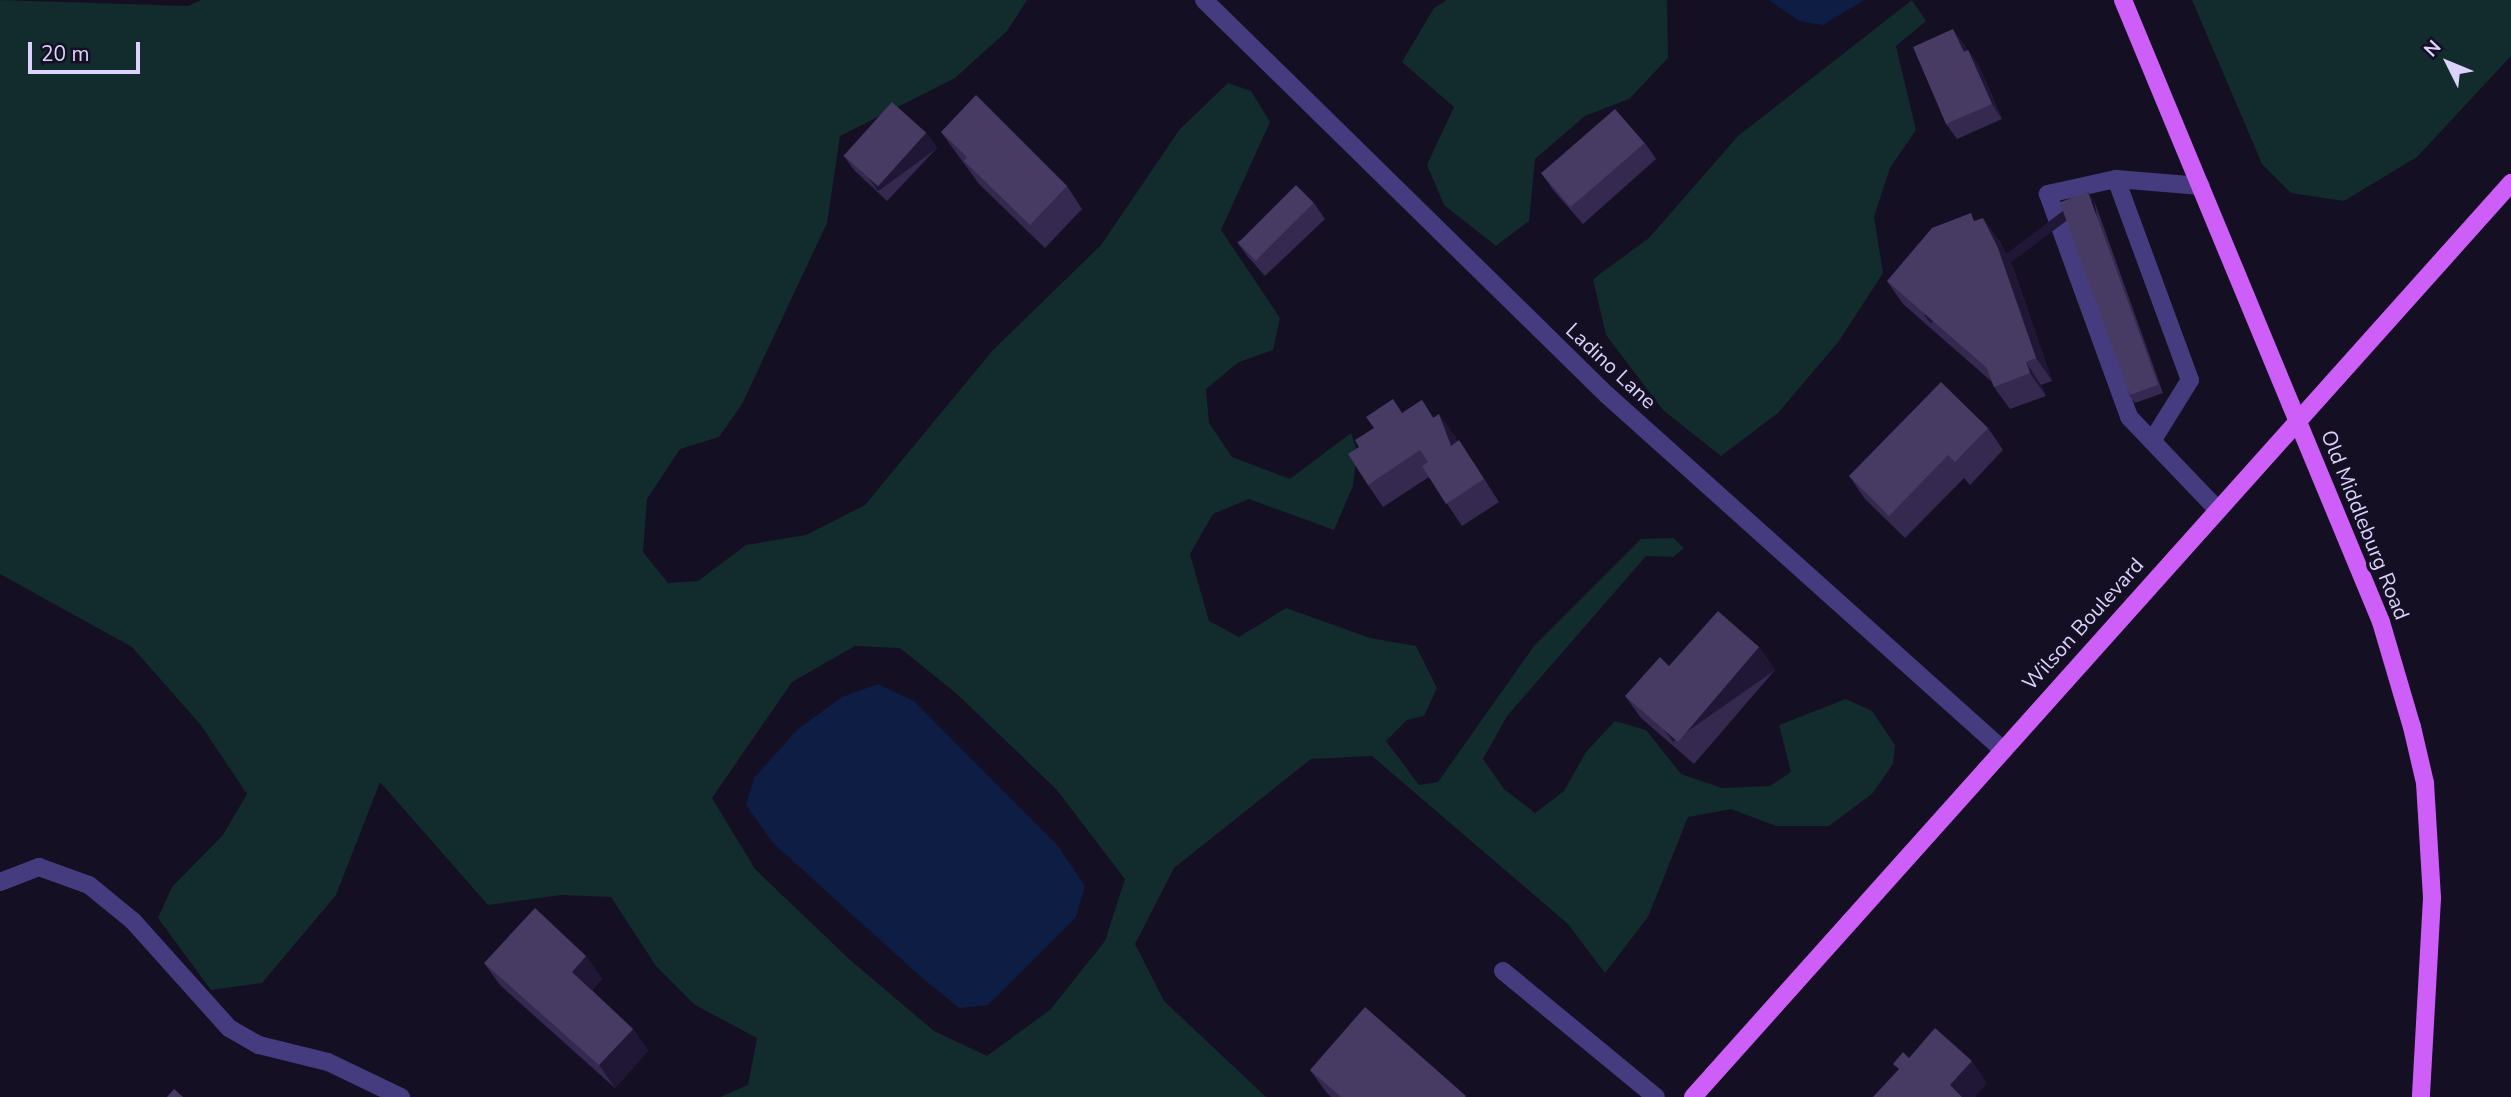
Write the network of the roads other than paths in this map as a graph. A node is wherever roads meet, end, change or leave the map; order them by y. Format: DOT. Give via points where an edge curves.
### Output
graph roads {
  1 [pos="1204,0"];
  2 [pos="2123,0"];
  3 [pos="2116,179"];
  4 [pos="2511,183"];
  5 [pos="2201,186"];
  6 [pos="2298,419"];
  7 [pos="2152,441"];
  8 [pos="2218,510"];
  9 [pos="2003,750"];
  10 [pos="0,882"];
  11 [pos="1503,971"];
  12 [pos="401,1097"];
  13 [pos="1656,1097"];
  14 [pos="1693,1097"];
  15 [pos="2420,1097"];
  1 -- 9 [label="street, Ladino Lane" via="1607,395"];
  2 -- 5 [label="main road, Old Middleburg Road"];
  3 -- 5 [label="street"];
  3 -- 7 [label="street" via="2190,380"];
  3 -- 7 [label="street" via="2048,194 2129,417"];
  4 -- 6 [label="main road, Wilson Boulevard"];
  5 -- 6 [label="main road, Old Middleburg Road"];
  6 -- 8 [label="main road, Wilson Boulevard"];
  6 -- 15 [label="main road, Old Middleburg Road" via="2381,622 2425,783 2432,936"];
  7 -- 8 [label="street"];
  8 -- 9 [label="main road, Wilson Boulevard"];
  9 -- 14 [label="main road, Wilson Boulevard"];
  10 -- 12 [label="street" via="39,867 89,885 133,921 229,1028 259,1045 327,1062"];
  11 -- 13 [label="street"];
}
